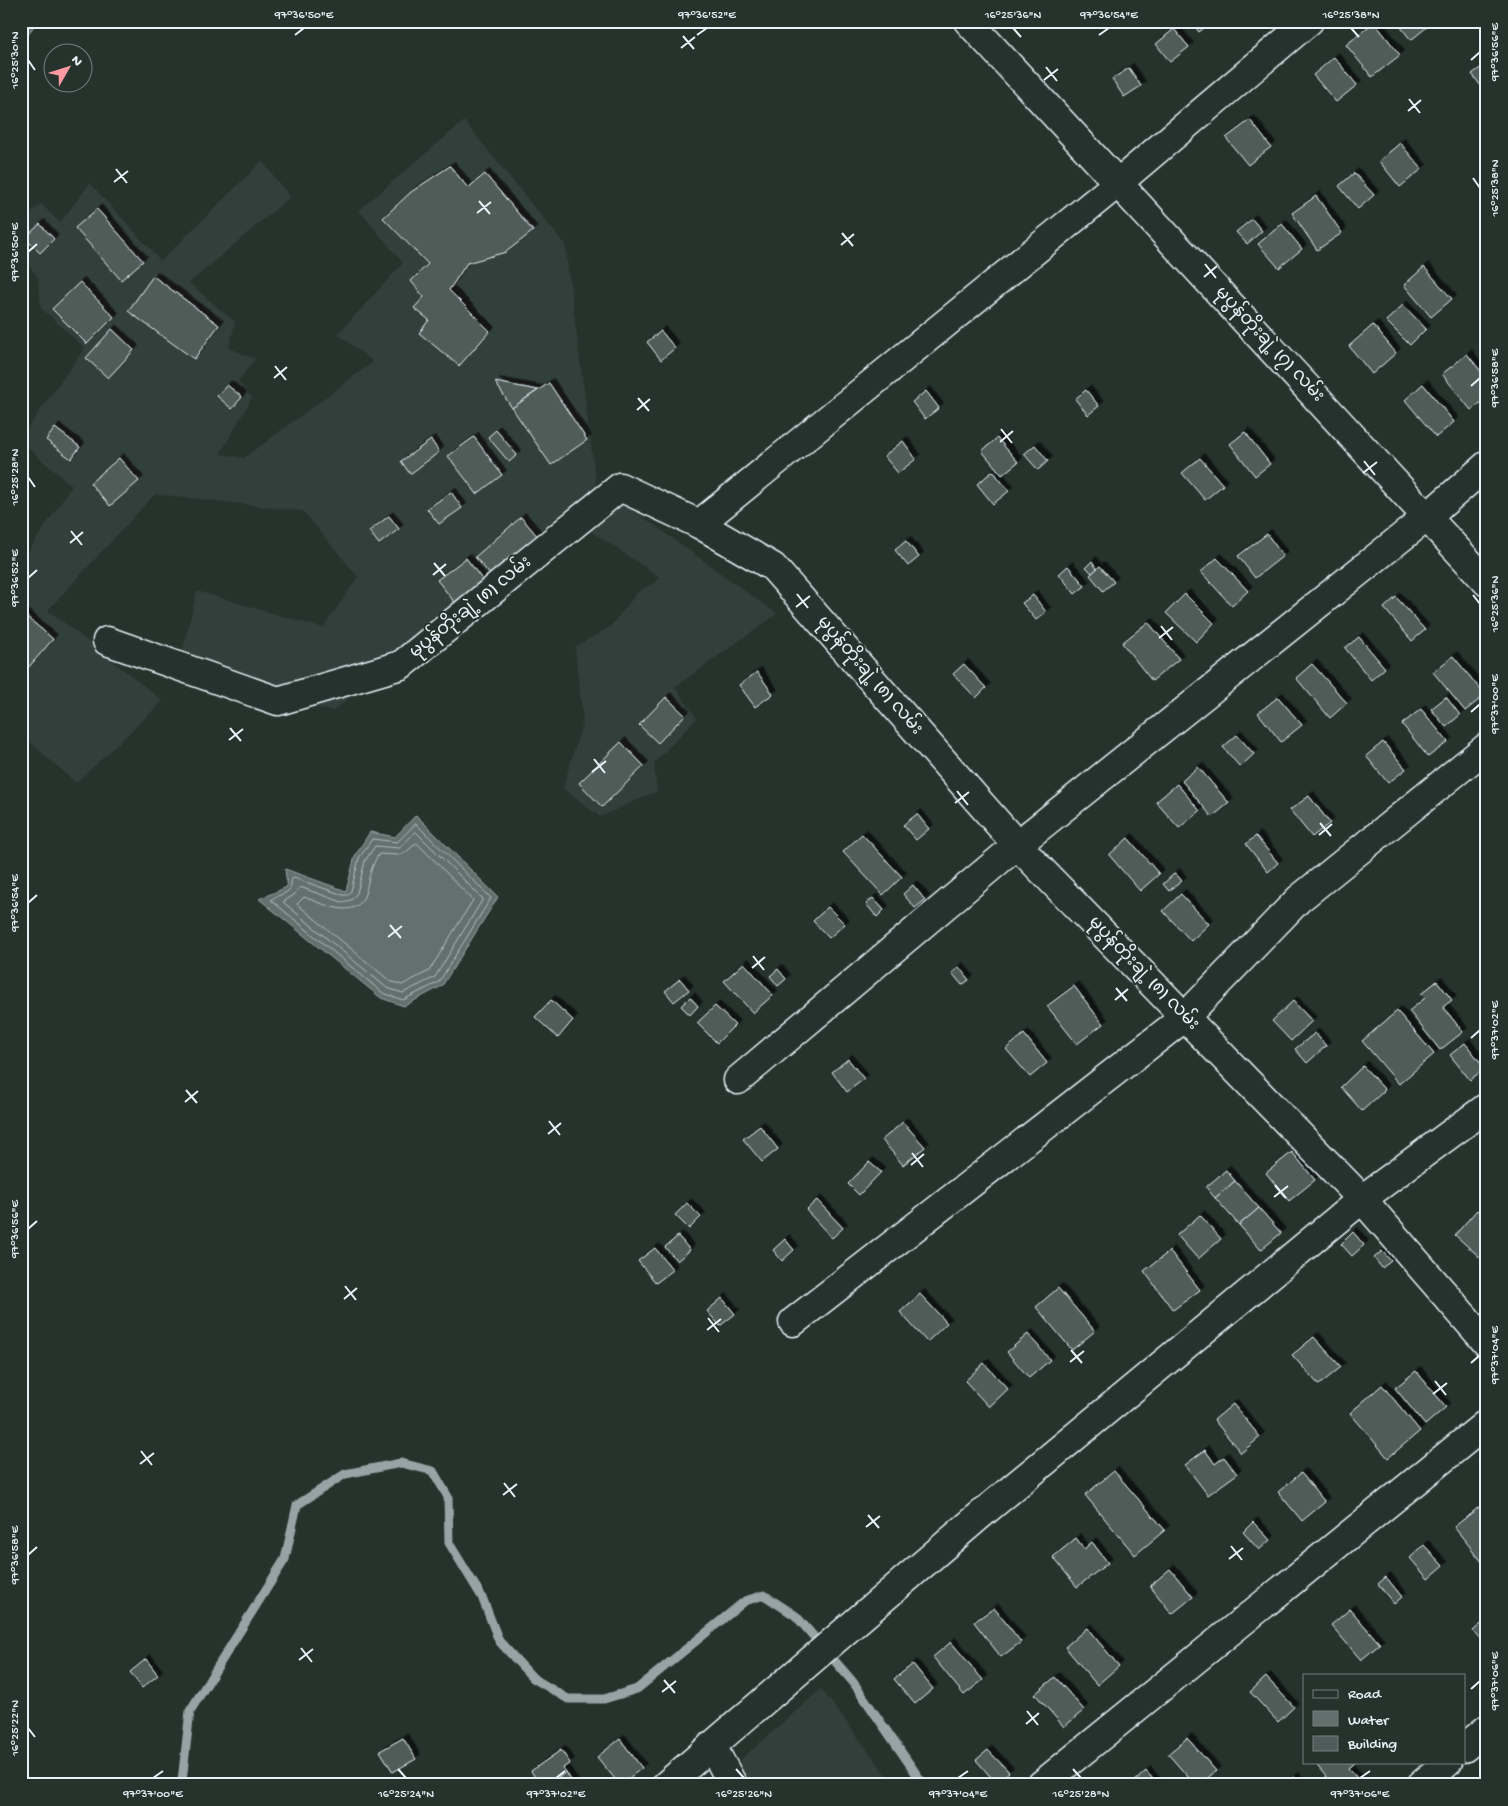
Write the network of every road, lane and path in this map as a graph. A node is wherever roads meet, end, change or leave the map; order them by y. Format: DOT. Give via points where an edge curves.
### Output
graph roads {
  1 [pos="968,21"];
  2 [pos="1309,21"];
  3 [pos="1118,183"];
  4 [pos="1487,466"];
  5 [pos="1427,517"];
  6 [pos="699,524"];
  7 [pos="1487,582"];
  8 [pos="107,640"];
  9 [pos="1487,747"];
  10 [pos="1017,845"];
  11 [pos="1185,1017"];
  12 [pos="738,1080"];
  13 [pos="1487,1107"];
  14 [pos="1362,1199"];
  15 [pos="793,1322"];
  16 [pos="1487,1343"];
  17 [pos="1487,1423"];
  18 [pos="1487,1729"];
  19 [pos="712,1746"];
  20 [pos="1466,1746"];
  21 [pos="1446,1764"];
  22 [pos="666,1785"];
  23 [pos="733,1785"];
  24 [pos="1041,1785"];
  25 [pos="1421,1785"];
  1 -- 3 [label="street, မုပွန်တိုးချဲ့ (၇) လမ်း"];
  2 -- 3 [label="street"];
  3 -- 5 [label="street, မုပွန်တိုးချဲ့ (၇) လမ်း"];
  3 -- 6 [label="street"];
  4 -- 5 [label="street"];
  5 -- 7 [label="street, မုပွန်တိုးချဲ့ (၇) လမ်း"];
  5 -- 10 [label="street"];
  6 -- 8 [label="street, မုပွန်တိုးချဲ့ (၈) လမ်း" via="620,486 400,665 278,701"];
  6 -- 10 [label="street, မုပွန်တိုးချဲ့ (၈) လမ်း" via="773,567"];
  9 -- 11 [label="street" via="1299,898"];
  10 -- 11 [label="street, မုပွန်တိုးချဲ့ (၈) လမ်း"];
  10 -- 12 [label="street"];
  11 -- 14 [label="street, မုပွန်တိုးချဲ့ (၈) လမ်း"];
  11 -- 15 [label="street"];
  13 -- 14 [label="street"];
  14 -- 16 [label="street, မုပွန်တိုးချဲ့ (၈) လမ်း"];
  14 -- 19 [label="street" via="985,1511"];
  17 -- 24 [label="street"];
  18 -- 20 [label="street"];
  19 -- 22 [label="street"];
  19 -- 23 [label="street"];
  21 -- 25 [label="street"];
}
